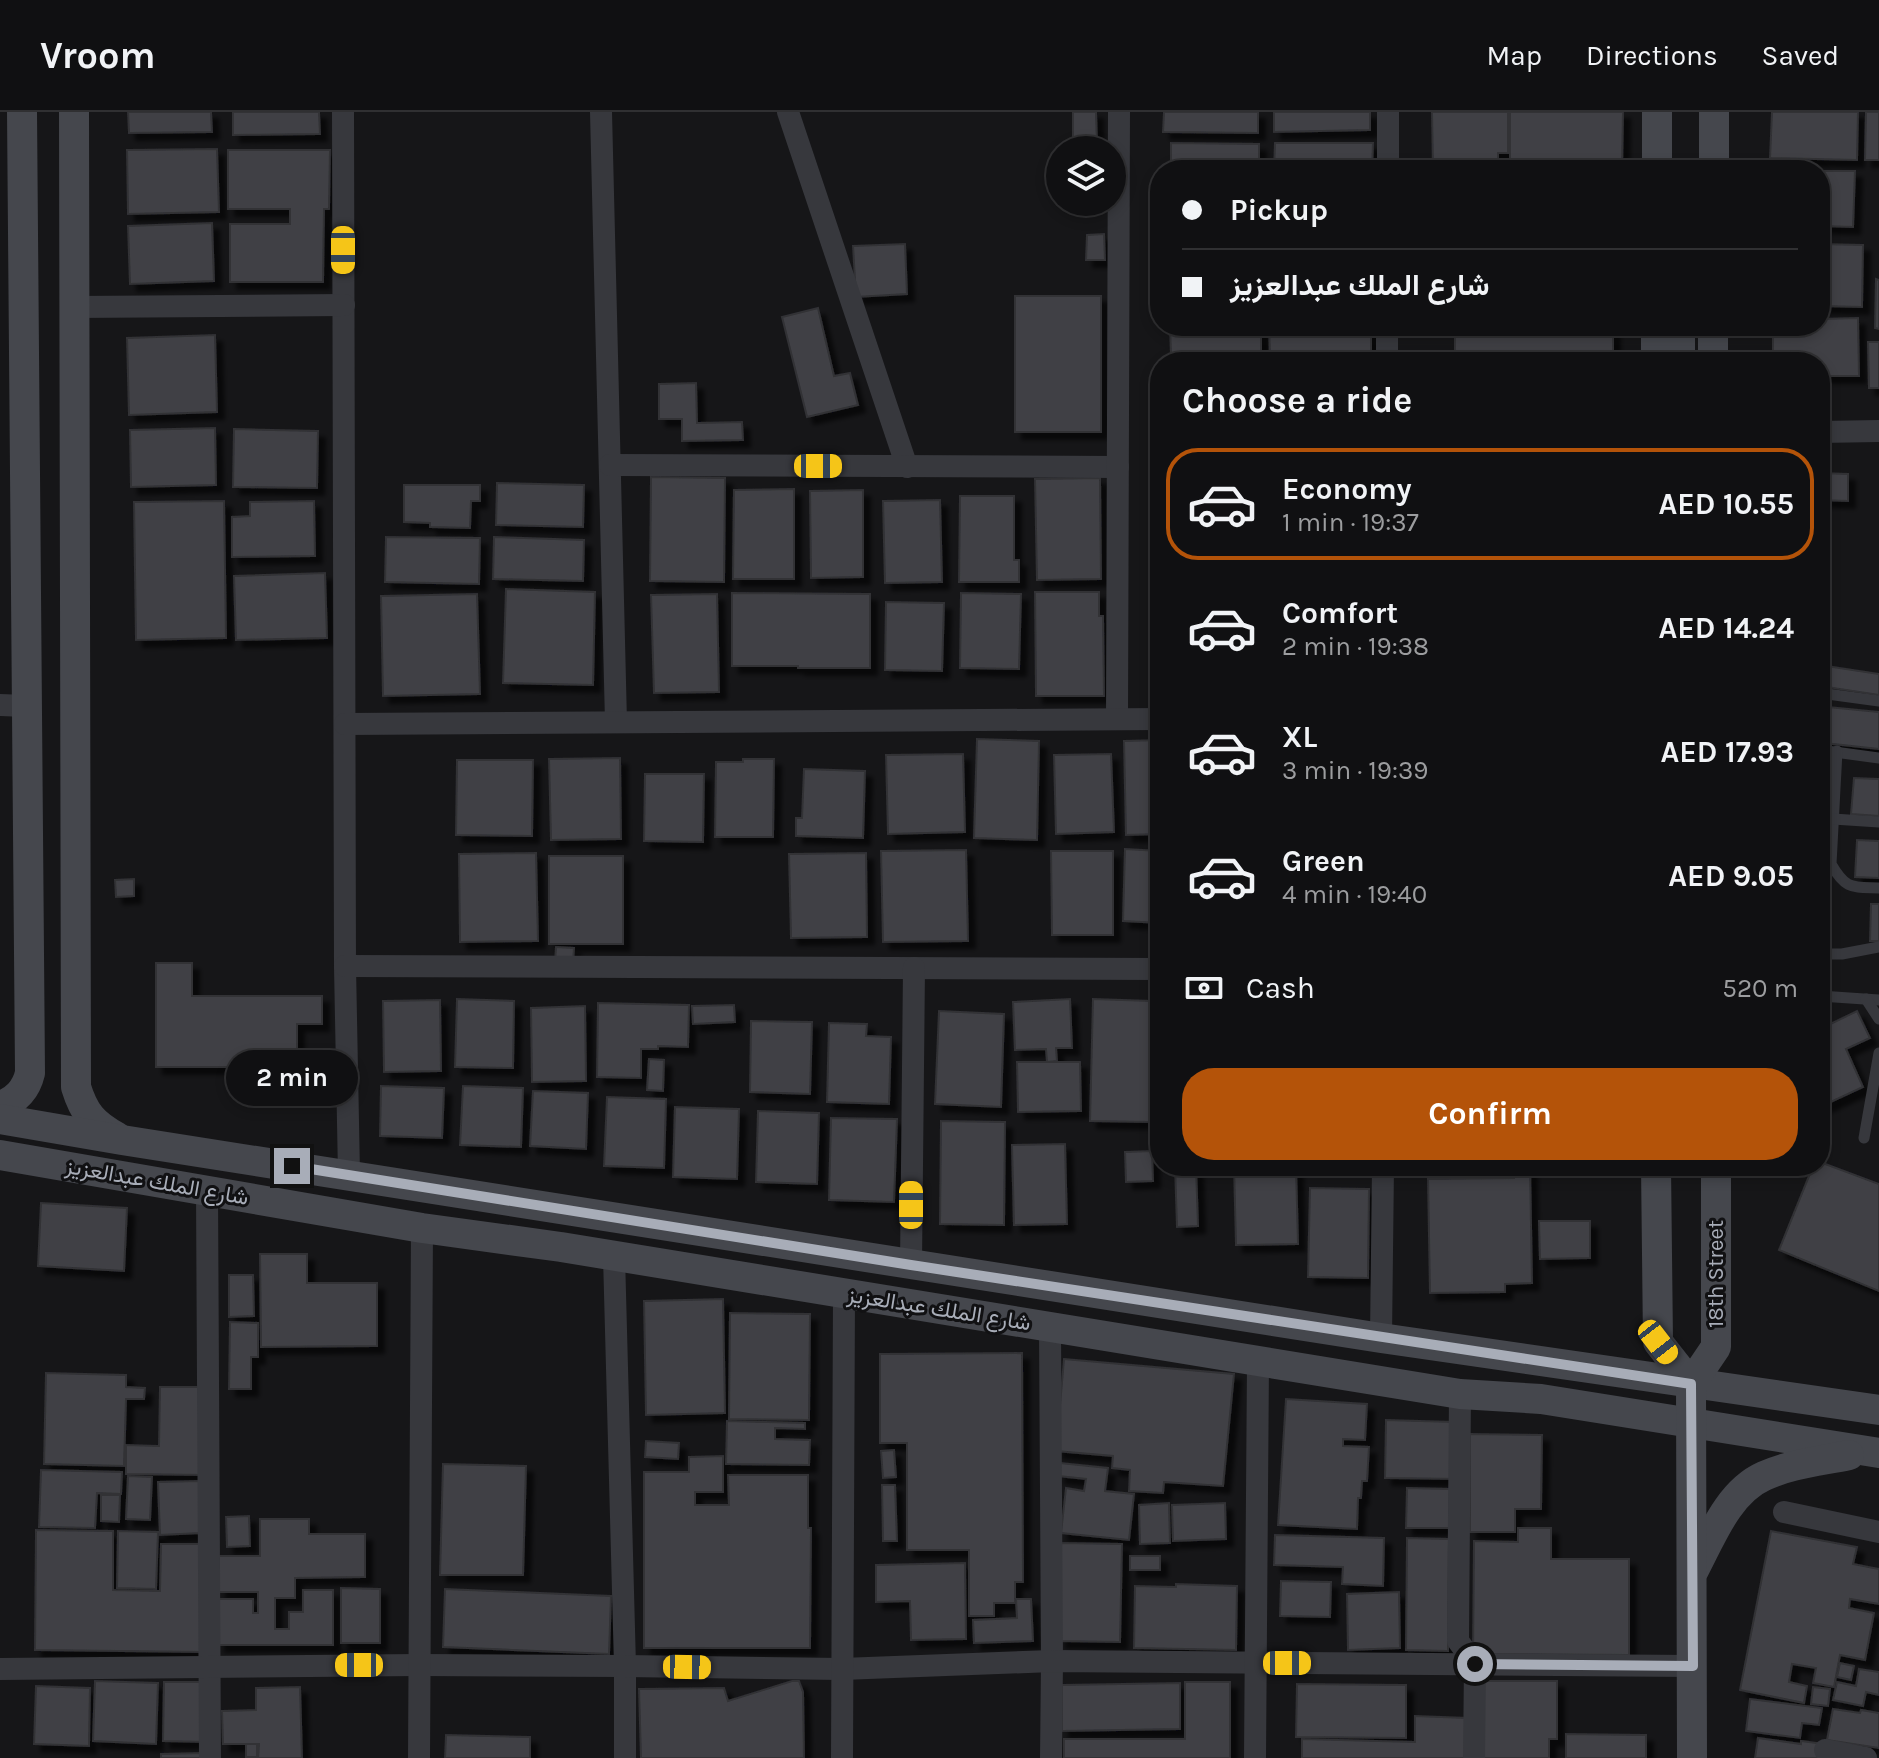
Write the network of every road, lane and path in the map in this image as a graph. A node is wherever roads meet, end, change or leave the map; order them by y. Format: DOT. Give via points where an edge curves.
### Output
graph roads {
  1 [pos="22,112"];
  2 [pos="74,112"];
  3 [pos="343,112"];
  4 [pos="601,112"];
  5 [pos="788,112"];
  6 [pos="1119,112"];
  7 [pos="1388,112"];
  8 [pos="1657,112"];
  9 [pos="1714,112"];
  10 [pos="1388,160"];
  11 [pos="1658,160"];
  12 [pos="1714,160"];
  13 [pos="344,305"];
  14 [pos="74,307"];
  15 [pos="1879,431"];
  16 [pos="1830,432"];
  17 [pos="610,465"];
  18 [pos="907,467"];
  19 [pos="1118,467"];
  20 [pos="1830,694"];
  21 [pos="1879,701"];
  22 [pos="13,705"];
  23 [pos="1117,719"];
  24 [pos="1150,719"];
  25 [pos="616,722"];
  26 [pos="345,724"];
  27 [pos="1830,751"];
  28 [pos="1837,751"];
  29 [pos="1879,758"];
  30 [pos="1833,819"];
  31 [pos="1879,822"];
  32 [pos="1879,888"];
  33 [pos="1879,947"];
  34 [pos="1830,954"];
  35 [pos="345,966"];
  36 [pos="914,968"];
  37 [pos="1150,969"];
  38 [pos="1830,997"];
  39 [pos="1873,999"];
  40 [pos="1879,1019"];
  41 [pos="1879,1053"];
  42 [pos="0,1106"];
  43 [pos="0,1119"];
  44 [pos="1864,1138"];
  45 [pos="122,1140"];
  46 [pos="0,1155"];
  47 [pos="349,1174"];
  48 [pos="1383,1176"];
  49 [pos="1656,1176"];
  50 [pos="1716,1176"];
  51 [pos="207,1191"];
  52 [pos="422,1228"];
  53 [pos="614,1256"];
  54 [pos="911,1265"];
  55 [pos="844,1294"];
  56 [pos="1050,1328"];
  57 [pos="1381,1338"];
  58 [pos="1258,1362"];
  59 [pos="1691,1384"];
  60 [pos="1460,1394"];
  61 [pos="1879,1410"];
  62 [pos="1692,1423"];
  63 [pos="1872,1452"];
  64 [pos="1784,1512"];
  65 [pos="1879,1532"];
  66 [pos="1693,1572"];
  67 [pos="1052,1661"];
  68 [pos="1256,1663"];
  69 [pos="1475,1664"];
  70 [pos="419,1665"];
  71 [pos="210,1666"];
  72 [pos="625,1666"];
  73 [pos="1693,1666"];
  74 [pos="0,1669"];
  75 [pos="842,1669"];
  76 [pos="1825,1750"];
  77 [pos="210,1758"];
  78 [pos="419,1758"];
  79 [pos="625,1758"];
  80 [pos="842,1758"];
  81 [pos="1051,1758"];
  82 [pos="1255,1758"];
  83 [pos="1474,1758"];
  84 [pos="1692,1758"];
  85 [pos="1866,1758"];
  1 -- 22 [label="street"];
  2 -- 14 [label="street"];
  3 -- 13 [label="street"];
  4 -- 17 [label="street"];
  5 -- 18 [label="street"];
  6 -- 19 [label="street"];
  7 -- 10 [label="street"];
  8 -- 11 [label="street"];
  9 -- 12 [label="street"];
  13 -- 14 [label="street"];
  13 -- 26 [label="street"];
  14 -- 45 [label="street" via="76,1087 89,1116"];
  15 -- 16 [label="street"];
  17 -- 18 [label="street"];
  17 -- 25 [label="street"];
  18 -- 19 [label="street"];
  19 -- 23 [label="street"];
  20 -- 21 [label="lane"];
  22 -- 42 [label="street" via="30,1073 20,1093"];
  23 -- 24 [label="street"];
  23 -- 25 [label="street"];
  25 -- 26 [label="street"];
  26 -- 35 [label="street"];
  27 -- 28 [label="lane"];
  28 -- 29 [label="lane"];
  28 -- 30 [label="lane"];
  30 -- 31 [label="lane"];
  30 -- 32 [label="lane" via="1831,864 1838,877 1850,886"];
  33 -- 34 [label="lane"];
  35 -- 36 [label="street"];
  35 -- 47 [label="street"];
  36 -- 37 [label="street"];
  36 -- 54 [label="street"];
  38 -- 39 [label="lane"];
  39 -- 40 [label="lane"];
  41 -- 44 [label="lane"];
  43 -- 45 [label="street, شارع الملك عبدالعزيز"];
  45 -- 47 [label="street, شارع الملك عبدالعزيز"];
  46 -- 51 [label="street, شارع الملك عبدالعزيز"];
  47 -- 54 [label="street, شارع الملك عبدالعزيز"];
  48 -- 57 [label="street"];
  49 -- 59 [label="street" via="1658,1342"];
  50 -- 59 [label="street, 18th Street" via="1716,1347"];
  51 -- 52 [label="street, شارع الملك عبدالعزيز"];
  51 -- 71 [label="street"];
  52 -- 53 [label="street, شارع الملك عبدالعزيز"];
  52 -- 70 [label="street"];
  53 -- 55 [label="street, شارع الملك عبدالعزيز"];
  53 -- 72 [label="street"];
  54 -- 57 [label="street, شارع الملك عبدالعزيز"];
  55 -- 56 [label="street, شارع الملك عبدالعزيز"];
  55 -- 75 [label="street"];
  56 -- 58 [label="street, شارع الملك عبدالعزيز"];
  56 -- 67 [label="street"];
  57 -- 59 [label="street, شارع الملك عبدالعزيز"];
  58 -- 60 [label="street, شارع الملك عبدالعزيز"];
  58 -- 68 [label="street"];
  59 -- 61 [label="street, شارع الملك عبدالعزيز"];
  59 -- 62 [label="street"];
  60 -- 62 [label="street, شارع الملك عبدالعزيز" via="1541,1399"];
  60 -- 69 [label="street" via="1458,1641"];
  62 -- 63 [label="street, شارع الملك عبدالعزيز"];
  62 -- 66 [label="street"];
  63 -- 66 [label="street" via="1761,1477 1728,1509"];
  64 -- 65 [label="street"];
  66 -- 73 [label="street"];
  67 -- 68 [label="street"];
  67 -- 75 [label="street"];
  67 -- 81 [label="street"];
  68 -- 69 [label="street"];
  68 -- 82 [label="street"];
  69 -- 73 [label="street"];
  69 -- 83 [label="street"];
  70 -- 71 [label="street"];
  70 -- 72 [label="street"];
  70 -- 78 [label="street"];
  71 -- 74 [label="street"];
  71 -- 77 [label="street"];
  72 -- 75 [label="street"];
  72 -- 79 [label="street"];
  73 -- 84 [label="street"];
  75 -- 80 [label="street"];
  76 -- 85 [label="street"];
}
